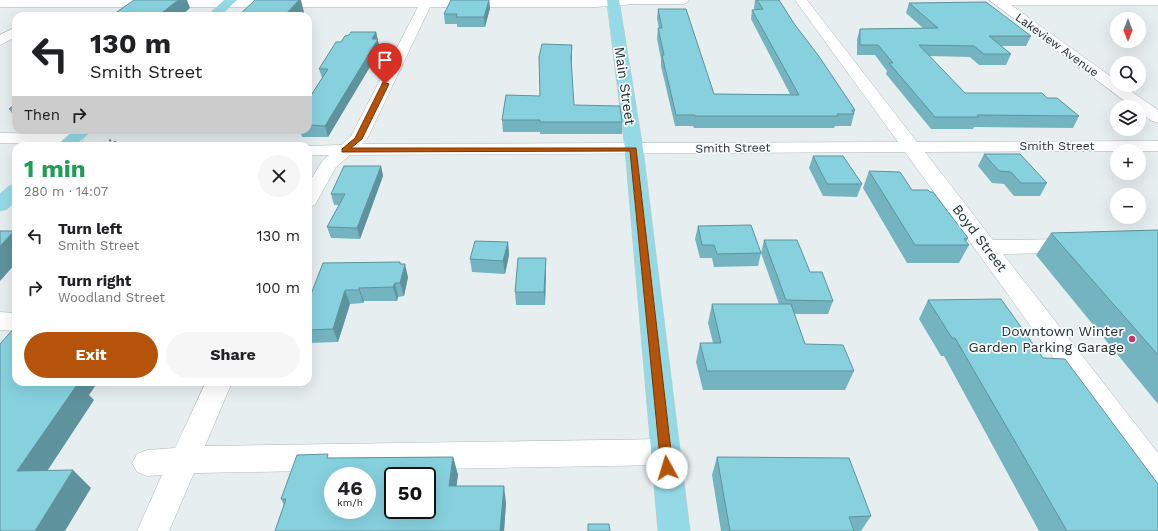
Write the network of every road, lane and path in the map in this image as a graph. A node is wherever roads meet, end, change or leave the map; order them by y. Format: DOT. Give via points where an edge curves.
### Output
graph roads {
  1 [pos="683,0"];
  2 [pos="801,0"];
  3 [pos="990,0"];
  4 [pos="996,0"];
  5 [pos="28,1"];
  6 [pos="230,1"];
  7 [pos="426,1"];
  8 [pos="613,1"];
  9 [pos="1158,1"];
  10 [pos="0,3"];
  11 [pos="62,3"];
  12 [pos="47,12"];
  13 [pos="218,12"];
  14 [pos="12,33"];
  15 [pos="0,40"];
  16 [pos="1158,118"];
  17 [pos="0,138"];
  18 [pos="74,138"];
  19 [pos="109,140"];
  20 [pos="114,142"];
  21 [pos="912,146"];
  22 [pos="1158,146"];
  23 [pos="312,148"];
  24 [pos="634,149"];
  25 [pos="344,150"];
  26 [pos="12,194"];
  27 [pos="312,194"];
  28 [pos="0,205"];
  29 [pos="1087,246"];
  30 [pos="986,247"];
  31 [pos="0,321"];
  32 [pos="12,322"];
  33 [pos="217,386"];
  34 [pos="665,452"];
  35 [pos="184,460"];
  36 [pos="147,463"];
  37 [pos="1158,477"];
  38 [pos="153,531"];
  39 [pos="674,531"];
  1 -- 8 [label="street"];
  2 -- 21 [label="street, Boyd Street"];
  3 -- 4 [label="street"];
  4 -- 9 [label="street"];
  4 -- 16 [label="street, Lakeview Avenue"];
  5 -- 10 [label="street"];
  5 -- 11 [label="street"];
  6 -- 7 [label="street"];
  6 -- 11 [label="street"];
  6 -- 13 [label="main road"];
  7 -- 8 [label="street"];
  7 -- 25 [label="street" via="358,139"];
  8 -- 24 [label="main road, Main Street"];
  11 -- 12 [label="street"];
  14 -- 15 [label="street"];
  17 -- 18 [label="street"];
  19 -- 20 [label="path"];
  21 -- 22 [label="street, Smith Street"];
  21 -- 24 [label="street, Smith Street"];
  21 -- 30 [label="street, Boyd Street"];
  23 -- 25 [label="street, Smith Street"];
  24 -- 25 [label="street, Smith Street"];
  24 -- 34 [label="main road, Main Street"];
  25 -- 27 [label="street" via="329,164"];
  26 -- 28 [label="main road"];
  29 -- 30 [label="street"];
  30 -- 37 [label="street, Boyd Street"];
  31 -- 32 [label="street"];
  33 -- 35 [label="street"];
  34 -- 35 [label="street"];
  34 -- 39 [label="main road, Main Street"];
  35 -- 36 [label="street"];
  35 -- 38 [label="street"];
}
